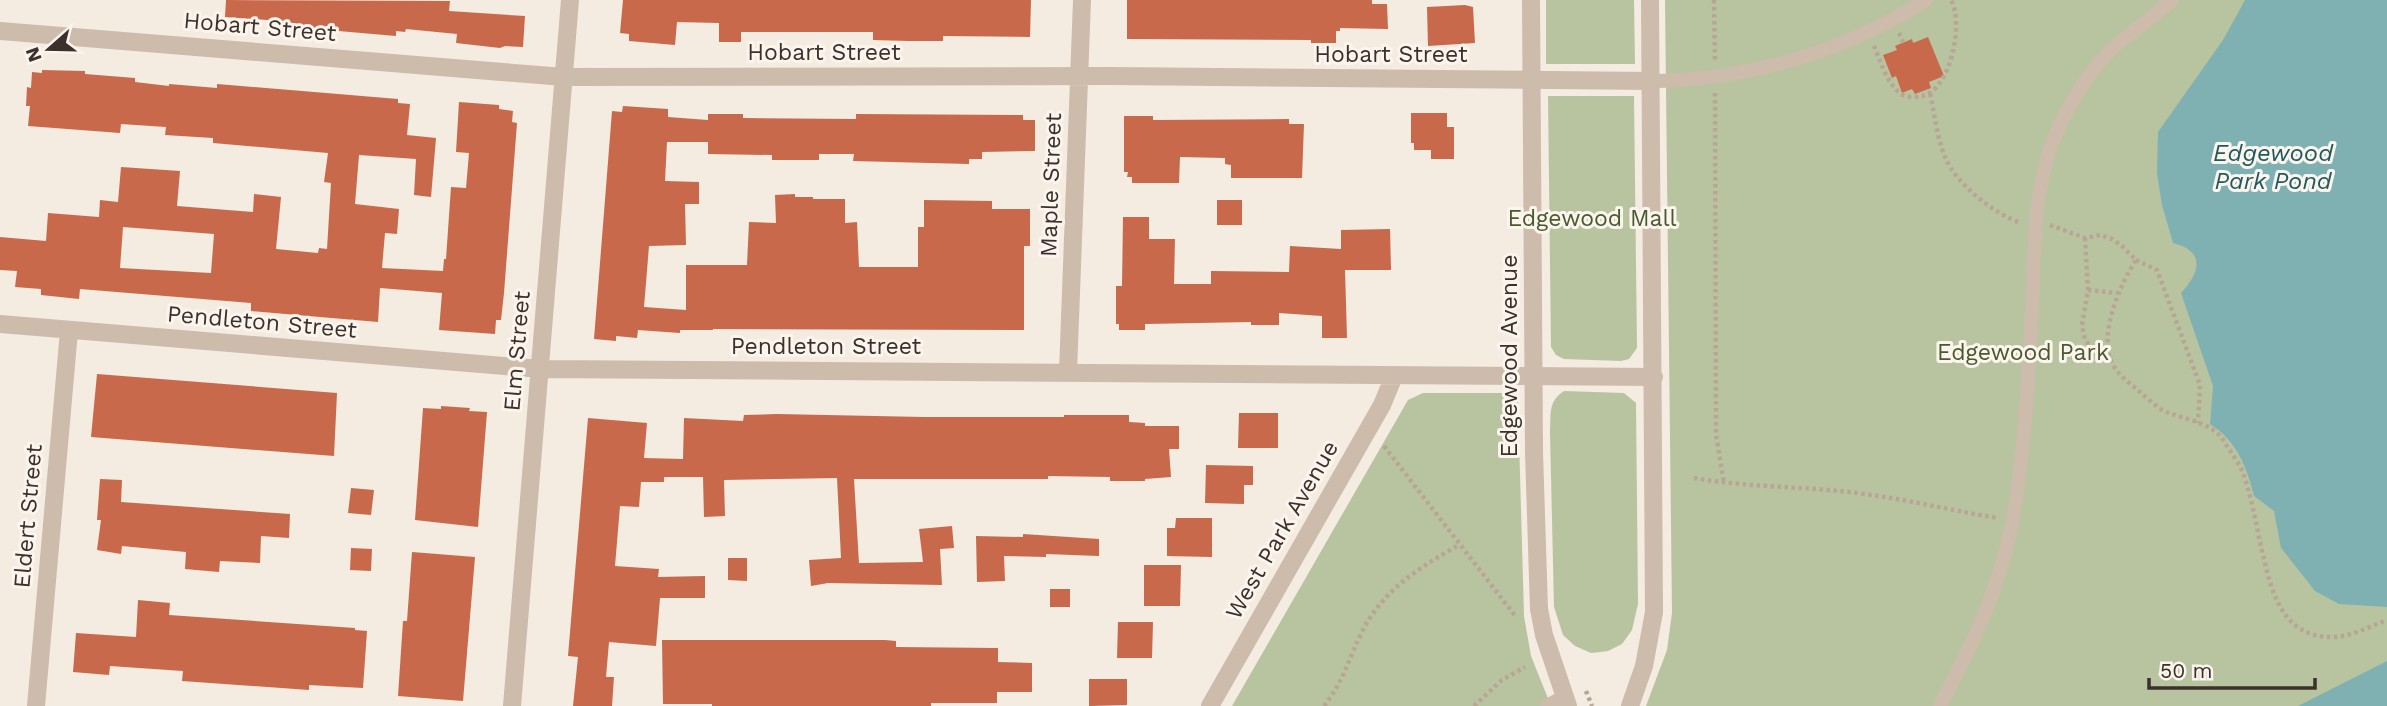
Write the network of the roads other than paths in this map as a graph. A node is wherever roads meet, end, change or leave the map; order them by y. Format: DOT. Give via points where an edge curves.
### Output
graph roads {
  1 [pos="570,0"];
  2 [pos="1082,0"];
  3 [pos="1531,0"];
  4 [pos="1650,0"];
  5 [pos="1926,0"];
  6 [pos="2172,0"];
  7 [pos="0,30"];
  8 [pos="1079,76"];
  9 [pos="564,77"];
  10 [pos="1531,80"];
  11 [pos="1650,81"];
  12 [pos="0,324"];
  13 [pos="69,331"];
  14 [pos="541,369"];
  15 [pos="1068,372"];
  16 [pos="1394,376"];
  17 [pos="1534,377"];
  18 [pos="1654,377"];
  19 [pos="1567,701"];
  20 [pos="36,706"];
  21 [pos="512,706"];
  22 [pos="1210,706"];
  23 [pos="1547,706"];
  24 [pos="1630,706"];
  25 [pos="1940,706"];
  1 -- 9 [label="street, Elm Street"];
  2 -- 8 [label="street, Maple Street"];
  3 -- 10 [label="street, Edgewood Avenue"];
  4 -- 11 [label="street"];
  5 -- 11 [label="street" via="1815,52 1715,76"];
  6 -- 25 [label="street" via="2109,51 2088,76 2056,131 2046,160 2012,520 1995,586"];
  7 -- 9 [label="street, Hobart Street"];
  8 -- 9 [label="street, Hobart Street"];
  8 -- 10 [label="street, Hobart Street"];
  8 -- 15 [label="street, Maple Street"];
  9 -- 14 [label="street, Elm Street"];
  10 -- 11 [label="street, Hobart Street"];
  10 -- 17 [label="street, Edgewood Avenue"];
  11 -- 18 [label="street"];
  12 -- 13 [label="street, Pendleton Street"];
  13 -- 14 [label="street, Pendleton Street"];
  13 -- 20 [label="street, Eldert Street"];
  14 -- 15 [label="street, Pendleton Street"];
  14 -- 21 [label="street, Elm Street"];
  15 -- 16 [label="street, Pendleton Street"];
  16 -- 17 [label="street, Pendleton Street"];
  16 -- 22 [label="street, West Park Avenue" via="1382,405"];
  17 -- 18 [label="street, Pendleton Street"];
  17 -- 19 [label="street, Edgewood Avenue" via="1539,609"];
  18 -- 24 [label="street" via="1654,612 1644,666"];
  19 -- 23 [label="street"];
}
